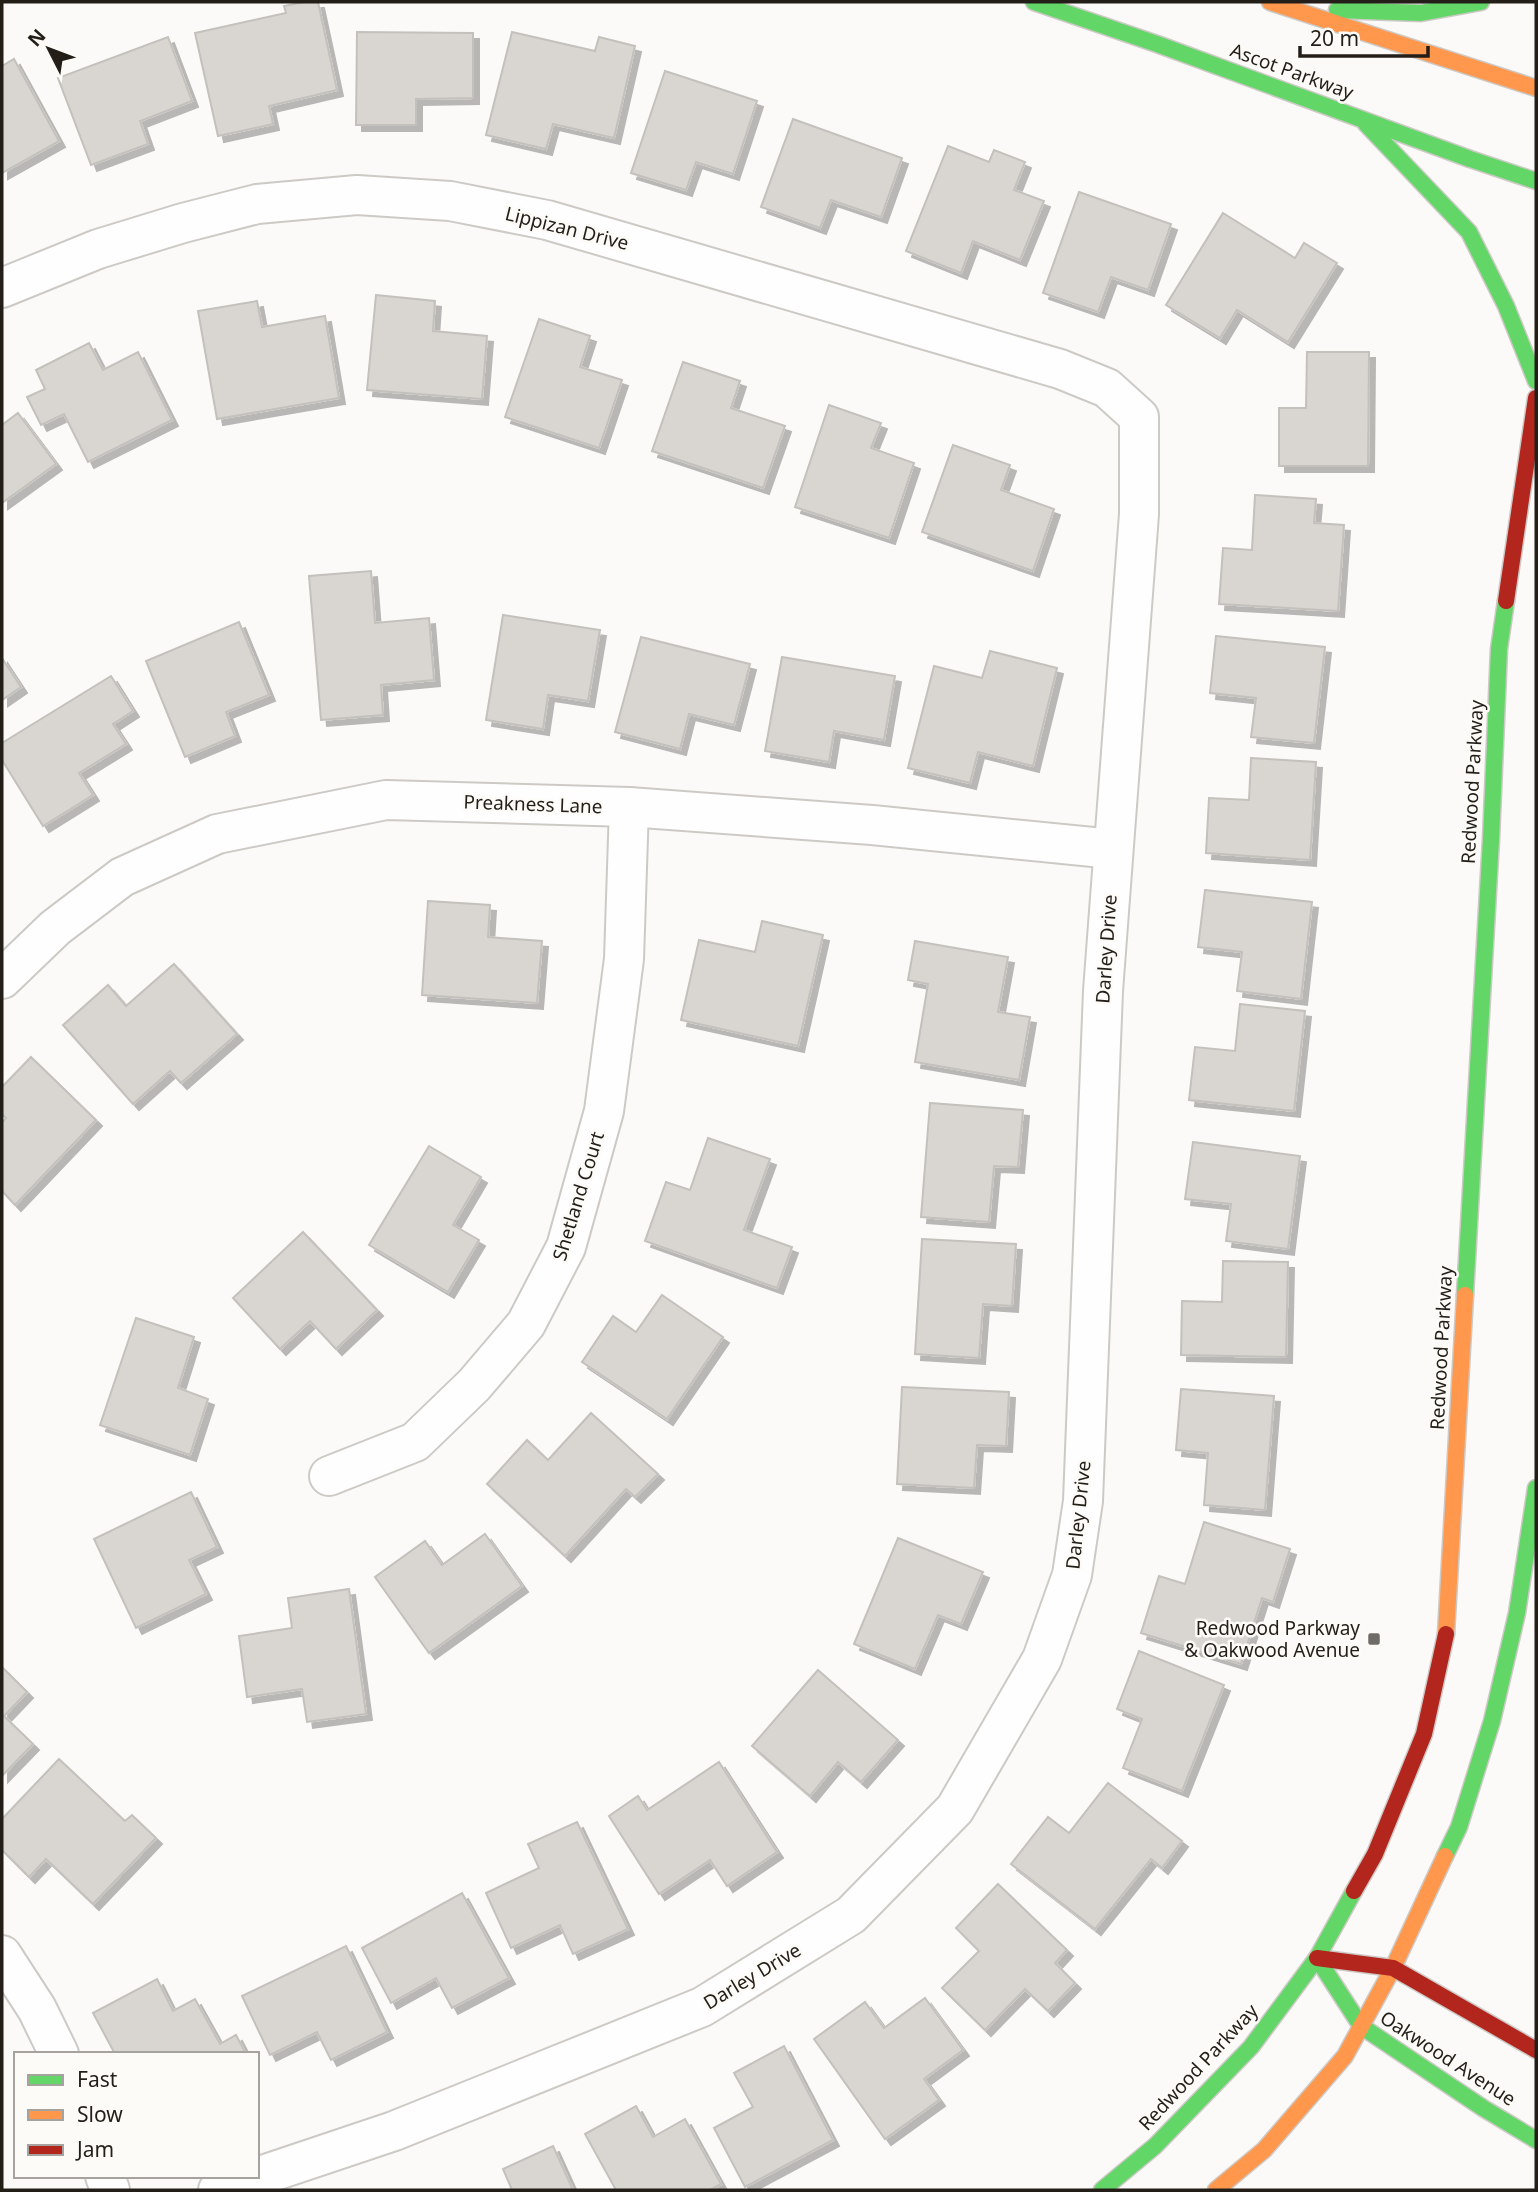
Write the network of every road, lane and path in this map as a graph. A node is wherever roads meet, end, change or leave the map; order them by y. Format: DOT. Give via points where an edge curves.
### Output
graph roads {
  1 [pos="1034,2"];
  2 [pos="1270,2"];
  3 [pos="1481,2"];
  4 [pos="1289,8"];
  5 [pos="1536,88"];
  6 [pos="1360,118"];
  7 [pos="1536,181"];
  8 [pos="2,288"];
  9 [pos="1536,381"];
  10 [pos="1536,398"];
  11 [pos="1121,402"];
  12 [pos="629,807"];
  13 [pos="1113,849"];
  14 [pos="2,979"];
  15 [pos="329,1476"];
  16 [pos="1536,1488"];
  17 [pos="2,1955"];
  18 [pos="1317,1958"];
  19 [pos="1393,1968"];
  20 [pos="1361,2026"];
  21 [pos="1536,2050"];
  22 [pos="57,2052"];
  23 [pos="1536,2140"];
  24 [pos="259,2176"];
  25 [pos="254,2178"];
  26 [pos="218,2190"];
  27 [pos="1102,2190"];
  28 [pos="1216,2190"];
  1 -- 6 [label="main road, Ascot Parkway"];
  2 -- 4 [label="main road"];
  3 -- 4 [label="main road" via="1421,13"];
  4 -- 5 [label="main road"];
  6 -- 7 [label="main road, Ascot Parkway"];
  6 -- 9 [label="main road" via="1469,232"];
  8 -- 11 [label="street, Lippizan Drive" via="98,249 257,204 357,195 450,201 547,220 1060,369 1107,388"];
  10 -- 18 [label="main road, Redwood Parkway" via="1499,649 1444,1653 1424,1734 1375,1854"];
  11 -- 13 [label="street, Darley Drive" via="1139,417 1139,514"];
  12 -- 13 [label="street, Preakness Lane"];
  12 -- 14 [label="street, Preakness Lane" via="386,800 217,834 122,877 55,928"];
  12 -- 15 [label="street, Shetland Court" via="624,960 604,1111 566,1247 526,1324 474,1385 415,1442"];
  13 -- 24 [label="street, Darley Drive" via="1083,1502 1072,1575 1042,1659 955,1809 851,1915 702,2007 394,2132"];
  16 -- 19 [label="main road" via="1517,1613 1492,1721 1459,1827"];
  17 -- 22 [label="street" via="37,2009"];
  18 -- 19 [label="main road"];
  18 -- 20 [label="main road, Oakwood Avenue"];
  18 -- 27 [label="main road, Redwood Parkway" via="1251,2047 1155,2146"];
  19 -- 20 [label="main road"];
  19 -- 21 [label="main road"];
  20 -- 23 [label="main road, Oakwood Avenue"];
  20 -- 28 [label="main road" via="1345,2056 1264,2150"];
  25 -- 26 [label="street, Darley Drive"];
}
